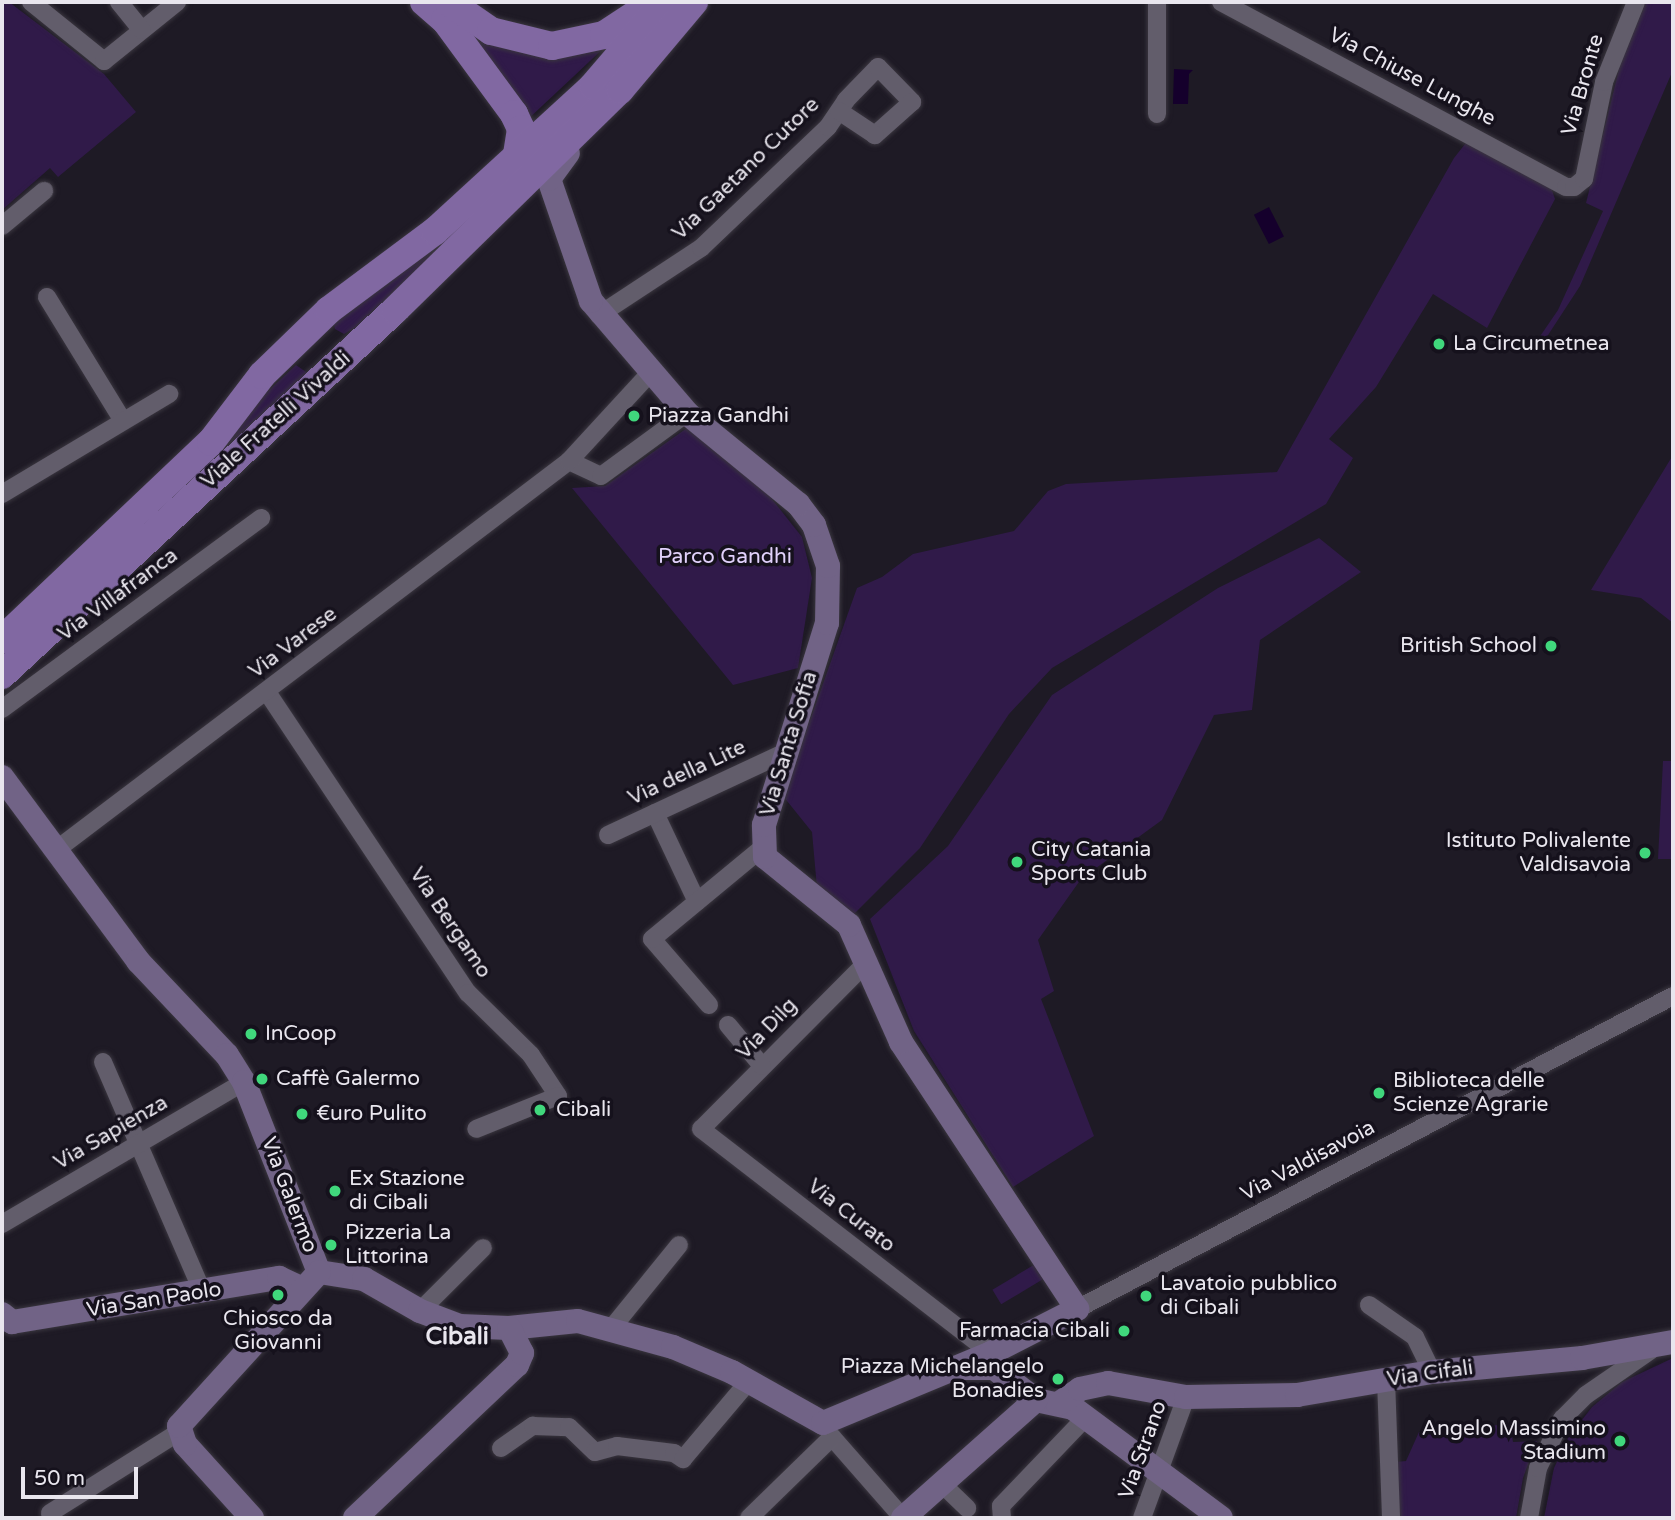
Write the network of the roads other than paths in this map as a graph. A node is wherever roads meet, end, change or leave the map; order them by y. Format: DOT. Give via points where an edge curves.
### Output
graph roads {
  1 [pos="31,2"];
  2 [pos="119,2"];
  3 [pos="177,2"];
  4 [pos="424,2"];
  5 [pos="449,2"];
  6 [pos="653,2"];
  7 [pos="665,2"];
  8 [pos="694,2"];
  9 [pos="1157,2"];
  10 [pos="1221,2"];
  11 [pos="1636,2"];
  12 [pos="142,30"];
  13 [pos="839,111"];
  14 [pos="1157,114"];
  15 [pos="516,159"];
  16 [pos="547,170"];
  17 [pos="1581,183"];
  18 [pos="44,191"];
  19 [pos="2,226"];
  20 [pos="441,262"];
  21 [pos="47,297"];
  22 [pos="329,310"];
  23 [pos="599,314"];
  24 [pos="650,373"];
  25 [pos="314,389"];
  26 [pos="169,394"];
  27 [pos="245,398"];
  28 [pos="687,413"];
  29 [pos="123,421"];
  30 [pos="563,466"];
  31 [pos="2,494"];
  32 [pos="261,518"];
  33 [pos="2,640"];
  34 [pos="2,675"];
  35 [pos="267,692"];
  36 [pos="2,709"];
  37 [pos="784,753"];
  38 [pos="2,777"];
  39 [pos="655,813"];
  40 [pos="608,835"];
  41 [pos="762,848"];
  42 [pos="56,850"];
  43 [pos="697,902"];
  44 [pos="867,962"];
  45 [pos="1673,996"];
  46 [pos="709,1005"];
  47 [pos="728,1025"];
  48 [pos="103,1062"];
  49 [pos="762,1066"];
  50 [pos="244,1082"];
  51 [pos="476,1129"];
  52 [pos="701,1129"];
  53 [pos="140,1142"];
  54 [pos="2,1224"];
  55 [pos="679,1245"];
  56 [pos="483,1248"];
  57 [pos="311,1281"];
  58 [pos="203,1293"];
  59 [pos="1369,1305"];
  60 [pos="1077,1309"];
  61 [pos="420,1311"];
  62 [pos="5,1320"];
  63 [pos="509,1328"];
  64 [pos="611,1329"];
  65 [pos="1015,1341"];
  66 [pos="1665,1344"];
  67 [pos="982,1346"];
  68 [pos="953,1370"];
  69 [pos="1432,1372"];
  70 [pos="1386,1380"];
  71 [pos="748,1382"];
  72 [pos="1186,1396"];
  73 [pos="1037,1397"];
  74 [pos="1092,1420"];
  75 [pos="832,1430"];
  76 [pos="178,1432"];
  77 [pos="501,1448"];
  78 [pos="1161,1471"];
  79 [pos="942,1484"];
  80 [pos="967,1508"];
  81 [pos="50,1513"];
  82 [pos="761,1514"];
  83 [pos="252,1518"];
  84 [pos="355,1518"];
  85 [pos="903,1518"];
  86 [pos="1002,1518"];
  87 [pos="1142,1518"];
  88 [pos="1221,1518"];
  89 [pos="1391,1518"];
  90 [pos="1529,1518"];
  1 -- 12 [label="street" via="104,61"];
  2 -- 12 [label="street"];
  3 -- 12 [label="street"];
  4 -- 15 [label="main road" via="445,20 514,114 521,129"];
  5 -- 6 [label="main road" via="491,31 552,46 604,35"];
  7 -- 15 [label="main road, Viale Fratelli Vivaldi" via="602,77"];
  8 -- 16 [label="main road, Viale Fratelli Vivaldi"];
  9 -- 14 [label="street"];
  10 -- 17 [label="street, Via Chiuse Lunghe" via="1566,187"];
  11 -- 17 [label="street, Via Bronte" via="1604,82"];
  13 -- 13 [label="street, Via Gaetano Cutore" via="878,67 912,102 875,135"];
  13 -- 23 [label="street, Via Gaetano Cutore" via="701,248"];
  15 -- 22 [label="main road, Viale Fratelli Vivaldi" via="435,231"];
  16 -- 20 [label="main road, Viale Fratelli Vivaldi"];
  16 -- 23 [label="main road, Via Santa Sofia" via="578,275"];
  18 -- 19 [label="street"];
  20 -- 22 [label="main road" via="345,342 327,330"];
  20 -- 25 [label="main road, Viale Fratelli Vivaldi"];
  21 -- 29 [label="street"];
  22 -- 27 [label="main road, Viale Fratelli Vivaldi" via="262,375"];
  23 -- 24 [label="main road, Via Santa Sofia"];
  24 -- 28 [label="main road, Via Santa Sofia"];
  24 -- 30 [label="street, Via Varese"];
  25 -- 27 [label="main road" via="314,367 295,360"];
  25 -- 34 [label="main road, Viale Fratelli Vivaldi"];
  26 -- 29 [label="street"];
  27 -- 33 [label="main road, Viale Fratelli Vivaldi" via="184,469"];
  28 -- 30 [label="street" via="601,476"];
  28 -- 37 [label="main road, Via Santa Sofia" via="790,495 814,525 823,548 830,592 827,623"];
  29 -- 31 [label="street"];
  30 -- 35 [label="street, Via Varese"];
  32 -- 36 [label="street, Via Villafranca"];
  35 -- 42 [label="street, Via Varese"];
  35 -- 51 [label="street, Via Bergamo" via="468,993 531,1055 558,1096"];
  37 -- 39 [label="street, Via della Lite"];
  37 -- 41 [label="main road, Via Santa Sofia"];
  38 -- 42 [label="main road, Via Galermo"];
  39 -- 40 [label="street, Via della Lite"];
  39 -- 43 [label="street"];
  41 -- 43 [label="street"];
  41 -- 44 [label="main road" via="771,864 849,925"];
  42 -- 50 [label="main road, Via Galermo" via="138,961 226,1055"];
  43 -- 46 [label="street" via="652,939"];
  44 -- 49 [label="street, Via Dilg"];
  44 -- 60 [label="main road" via="901,1042"];
  45 -- 60 [label="street, Via Valdisavoia"];
  47 -- 49 [label="street"];
  48 -- 53 [label="street"];
  49 -- 52 [label="street, Via Dilg"];
  50 -- 53 [label="street, Via Sapienza"];
  50 -- 57 [label="main road, Via Galermo"];
  52 -- 67 [label="street, Via Curato"];
  53 -- 54 [label="street, Via Sapienza"];
  53 -- 58 [label="street"];
  55 -- 64 [label="street"];
  56 -- 61 [label="street"];
  57 -- 58 [label="main road, Via San Paolo" via="279,1278"];
  57 -- 61 [label="main road, Via Galermo" via="364,1279"];
  57 -- 76 [label="main road" via="183,1417"];
  58 -- 62 [label="main road, Via San Paolo"];
  59 -- 69 [label="street" via="1415,1337"];
  60 -- 65 [label="main road"];
  61 -- 63 [label="main road, Via Galermo" via="460,1326"];
  63 -- 64 [label="main road, Via Galermo" via="562,1320"];
  63 -- 84 [label="main road" via="522,1353 517,1365"];
  64 -- 71 [label="main road, Via Galermo" via="673,1347"];
  65 -- 67 [label="main road"];
  65 -- 73 [label="main road" via="1009,1364"];
  66 -- 69 [label="main road, Via Cifali"];
  66 -- 90 [label="street" via="1586,1395 1562,1419 1538,1468"];
  67 -- 68 [label="main road"];
  68 -- 73 [label="main road" via="983,1365"];
  68 -- 75 [label="main road"];
  69 -- 70 [label="main road, Via Cifali"];
  70 -- 72 [label="main road, Via Cifali" via="1297,1395"];
  70 -- 89 [label="street"];
  71 -- 75 [label="main road, Via Galermo"];
  71 -- 77 [label="street" via="683,1459 617,1446 595,1452 569,1427 533,1426"];
  72 -- 73 [label="main road, Via Cifali" via="1108,1383"];
  72 -- 78 [label="street, Via Strano"];
  73 -- 74 [label="main road"];
  73 -- 79 [label="main road, Via Cifali"];
  74 -- 78 [label="main road"];
  74 -- 86 [label="street" via="1001,1506"];
  75 -- 82 [label="street"];
  75 -- 85 [label="street"];
  76 -- 81 [label="street"];
  76 -- 83 [label="main road"];
  78 -- 87 [label="street, Via Strano"];
  78 -- 88 [label="main road"];
  79 -- 80 [label="street"];
  79 -- 85 [label="main road, Via Cifali"];
}
